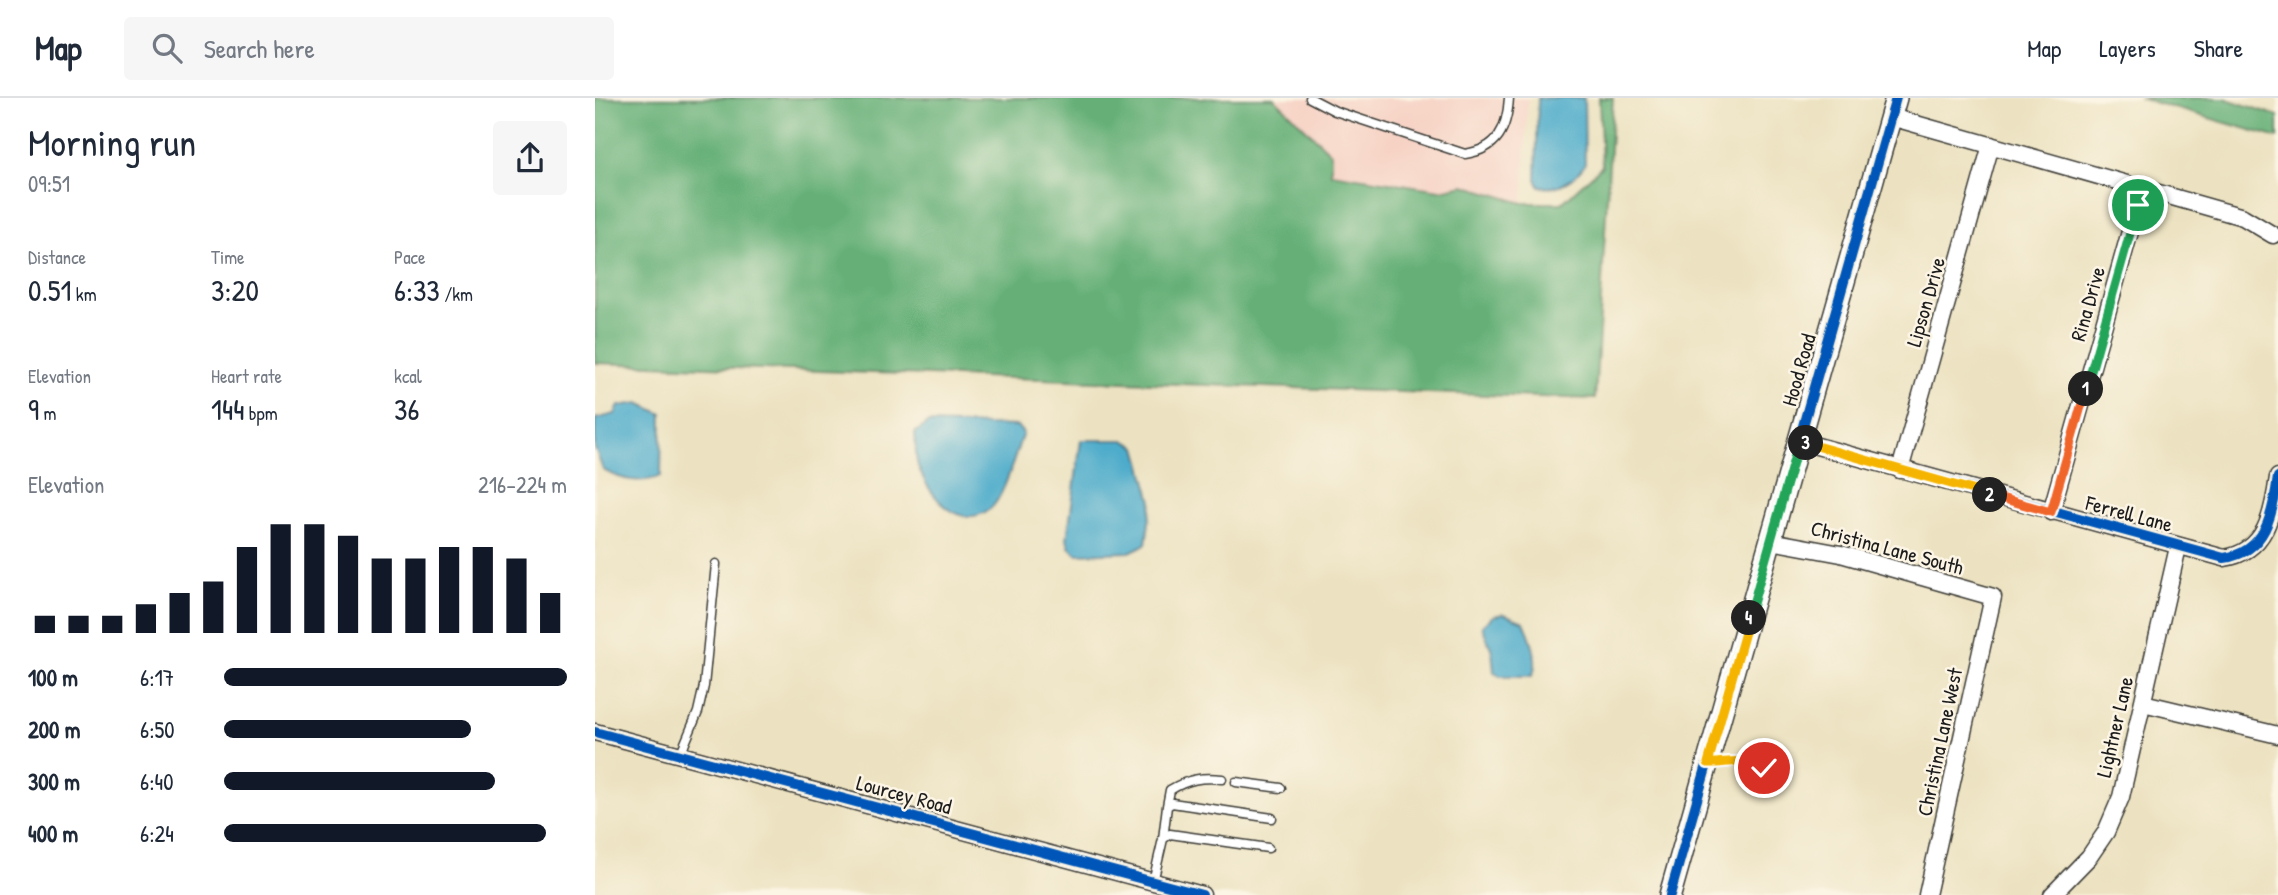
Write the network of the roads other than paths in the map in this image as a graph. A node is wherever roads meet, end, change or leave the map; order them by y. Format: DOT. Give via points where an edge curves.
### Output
graph roads {
  1 [pos="1310,98"];
  2 [pos="1509,98"];
  3 [pos="1893,107"];
  4 [pos="1991,145"];
  5 [pos="2143,189"];
  6 [pos="2273,235"];
  7 [pos="1799,441"];
  8 [pos="1900,470"];
  9 [pos="2278,477"];
  10 [pos="2051,512"];
  11 [pos="1771,541"];
  12 [pos="2178,547"];
  13 [pos="716,564"];
  14 [pos="1993,597"];
  15 [pos="2143,703"];
  16 [pos="595,732"];
  17 [pos="2278,735"];
  18 [pos="680,755"];
  19 [pos="1741,761"];
  20 [pos="1708,763"];
  21 [pos="1221,779"];
  22 [pos="1236,782"];
  23 [pos="1281,788"];
  24 [pos="1167,806"];
  25 [pos="1272,818"];
  26 [pos="1163,839"];
  27 [pos="1268,848"];
  28 [pos="1153,882"];
  29 [pos="1202,895"];
  30 [pos="1670,895"];
  31 [pos="1927,895"];
  32 [pos="2052,895"];
  1 -- 2 [label="lane" via="1335,111 1465,154 1479,152 1498,139 1508,116"];
  3 -- 4 [label="street"];
  3 -- 7 [label="street, Hood Road"];
  4 -- 5 [label="street"];
  4 -- 8 [label="street, Lipson Drive"];
  5 -- 6 [label="street" via="2243,217"];
  5 -- 10 [label="street, Rina Drive"];
  7 -- 8 [label="street, Ferrell Lane"];
  7 -- 11 [label="street, Hood Road"];
  8 -- 10 [label="street, Ferrell Lane"];
  9 -- 12 [label="street, Ferrell Lane" via="2265,529 2252,549 2224,558"];
  10 -- 12 [label="street, Ferrell Lane"];
  11 -- 14 [label="street, Christina Lane South" via="1841,554"];
  11 -- 20 [label="street, Hood Road"];
  12 -- 15 [label="street, Lightner Lane"];
  13 -- 18 [label="lane" via="704,687"];
  14 -- 31 [label="street, Christina Lane West"];
  15 -- 17 [label="street"];
  15 -- 32 [label="street, Lightner Lane" via="2115,815 2089,857"];
  16 -- 18 [label="street, Lourcey Road"];
  18 -- 28 [label="street, Lourcey Road"];
  19 -- 20 [label="lane"];
  20 -- 30 [label="street, Hood Road"];
  21 -- 24 [label="lane" via="1185,781 1170,790"];
  22 -- 23 [label="lane"];
  24 -- 25 [label="lane" via="1172,803"];
  24 -- 26 [label="lane"];
  26 -- 27 [label="lane" via="1170,834"];
  26 -- 28 [label="lane"];
  28 -- 29 [label="street, Lourcey Road"];
}
